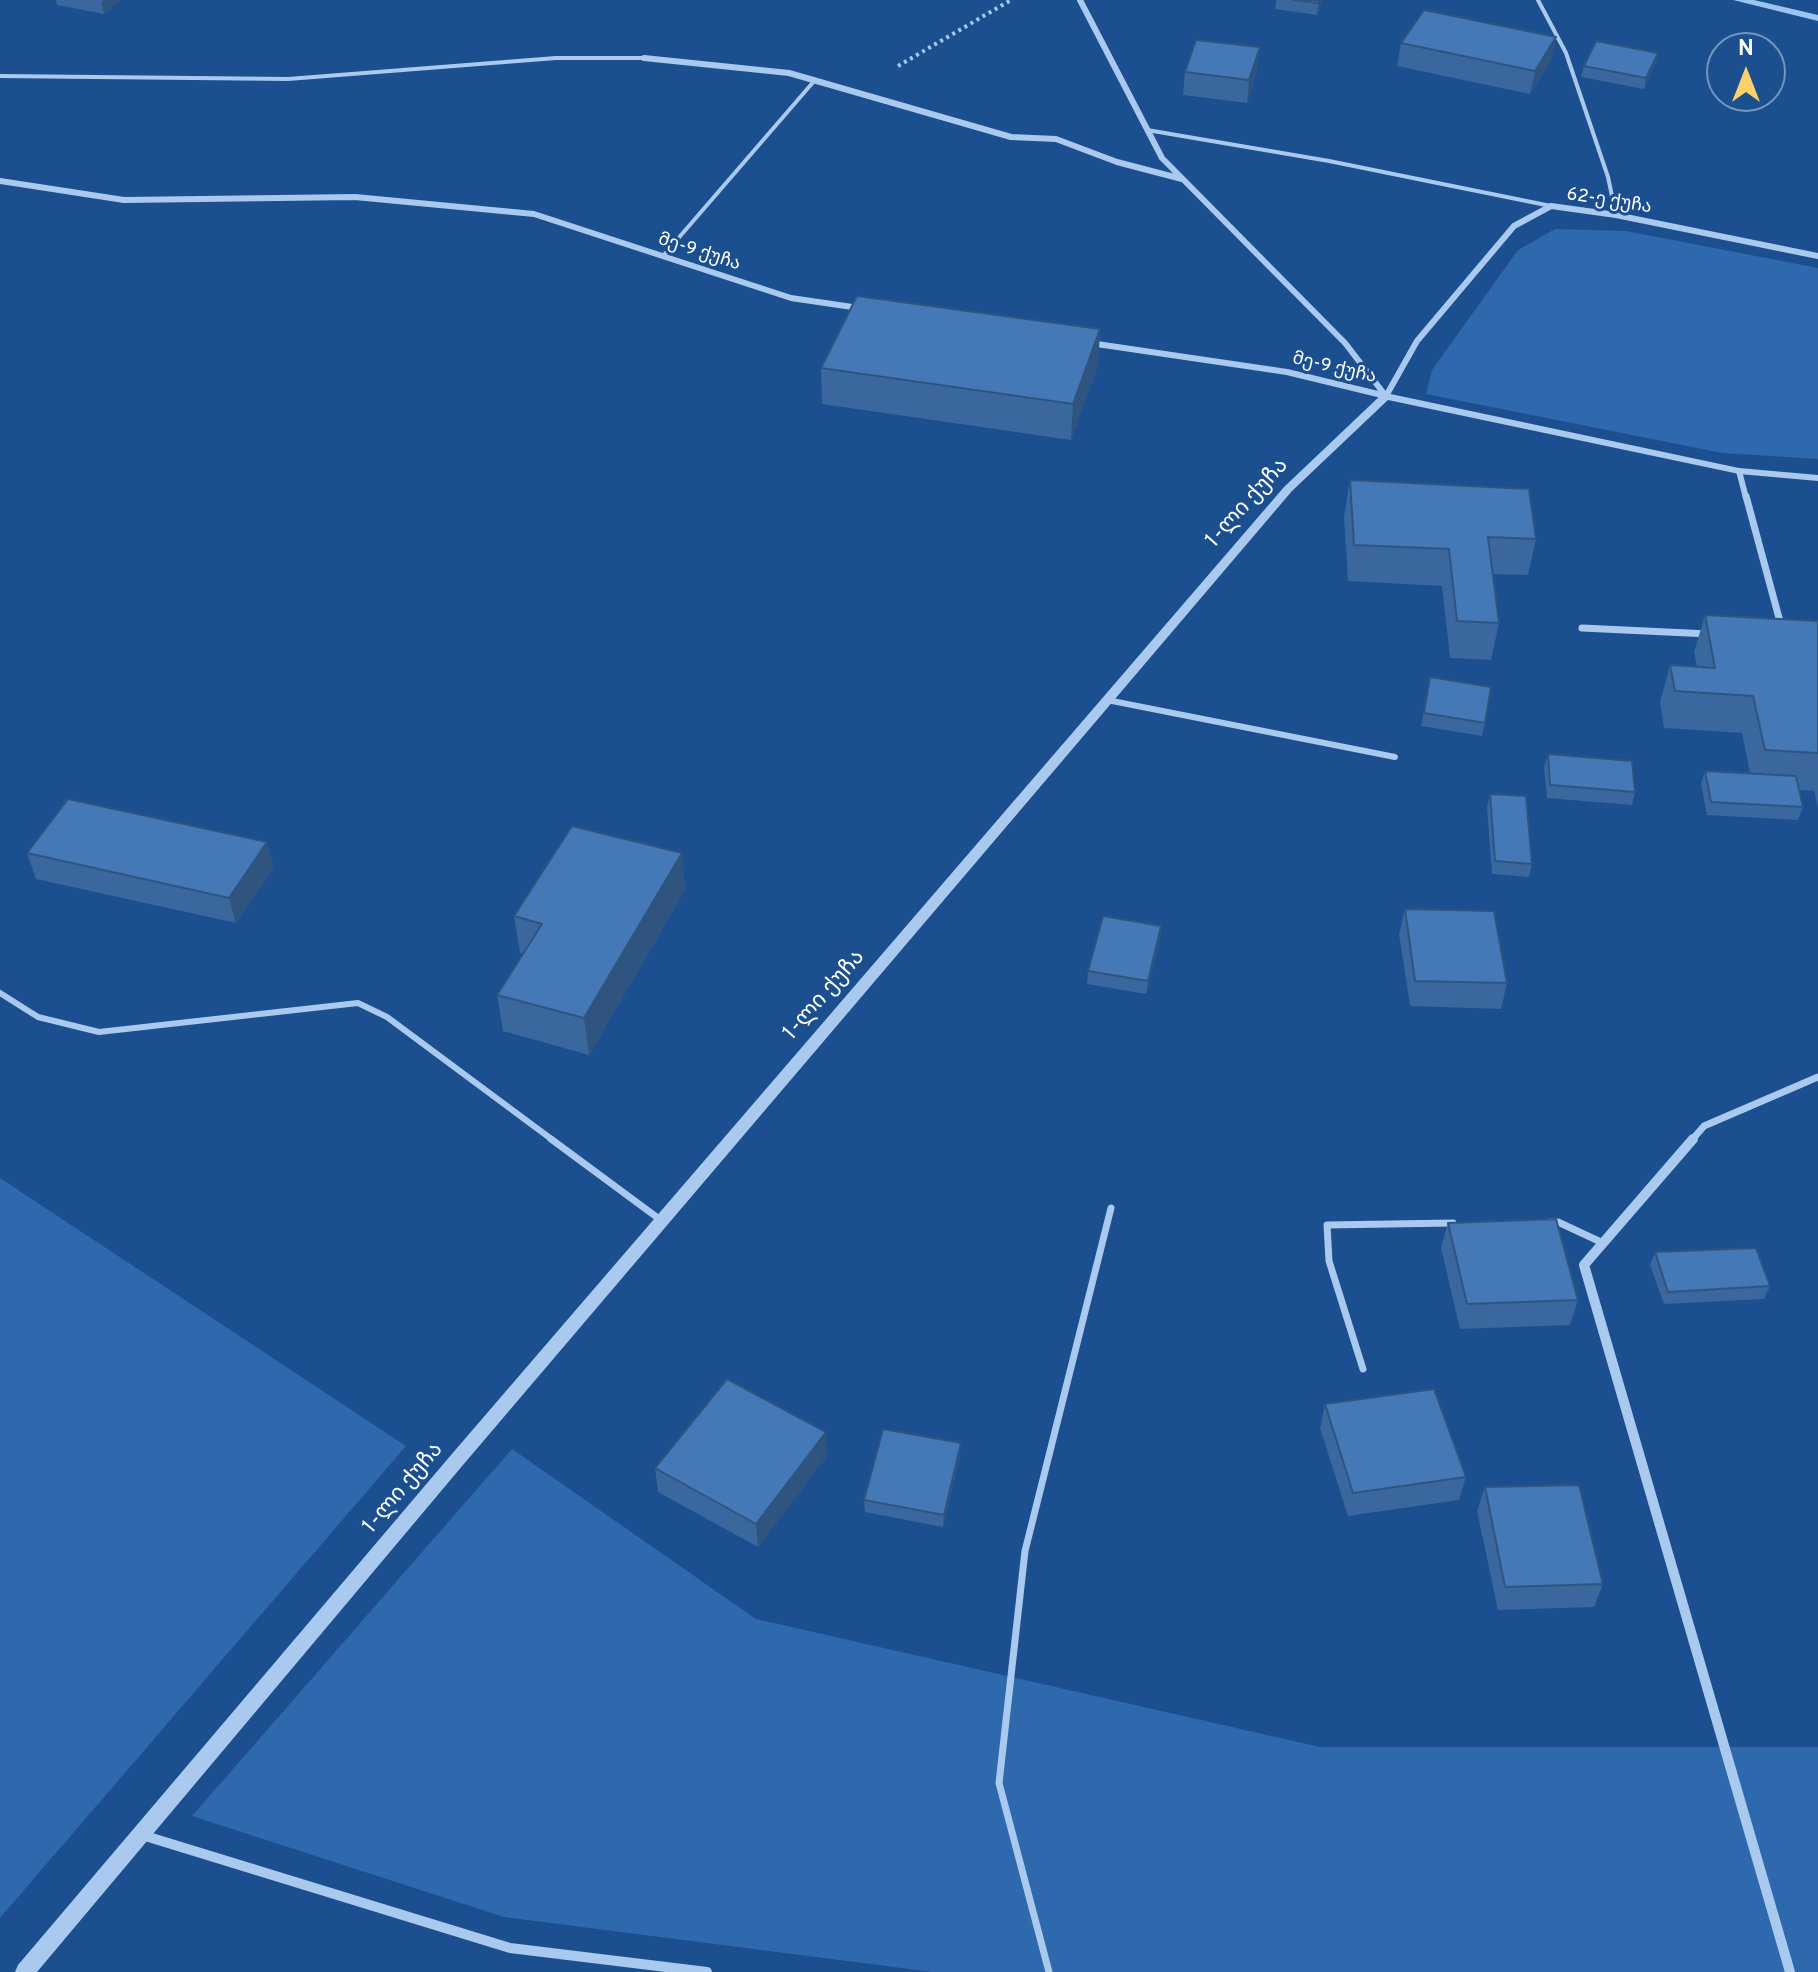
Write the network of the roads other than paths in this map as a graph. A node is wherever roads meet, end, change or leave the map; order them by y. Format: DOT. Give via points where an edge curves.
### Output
graph roads {
  1 [pos="1080,0"];
  2 [pos="1538,0"];
  3 [pos="644,58"];
  4 [pos="0,76"];
  5 [pos="815,80"];
  6 [pos="1147,130"];
  7 [pos="1182,179"];
  8 [pos="0,181"];
  9 [pos="1551,206"];
  10 [pos="1616,215"];
  11 [pos="663,256"];
  12 [pos="1818,256"];
  13 [pos="869,310"];
  14 [pos="1086,342"];
  15 [pos="1386,396"];
  16 [pos="1739,471"];
  17 [pos="1818,478"];
  18 [pos="1582,628"];
  19 [pos="1722,634"];
  20 [pos="1769,637"];
  21 [pos="1107,700"];
  22 [pos="1395,757"];
  23 [pos="0,993"];
  24 [pos="1818,1077"];
  25 [pos="1111,1208"];
  26 [pos="662,1221"];
  27 [pos="1543,1222"];
  28 [pos="1466,1223"];
  29 [pos="1603,1243"];
  30 [pos="1363,1369"];
  31 [pos="142,1835"];
  32 [pos="25,1972"];
  33 [pos="707,1972"];
  34 [pos="1049,1972"];
  35 [pos="1790,1972"];
  1 -- 6 [label="street"];
  2 -- 10 [label="lane" via="1566,53"];
  3 -- 4 [label="lane" via="556,58 288,79"];
  3 -- 5 [label="street"];
  5 -- 7 [label="street" via="1011,137 1056,139"];
  5 -- 11 [label="lane"];
  6 -- 7 [label="street" via="1162,158"];
  6 -- 9 [label="lane"];
  7 -- 15 [label="street" via="1345,343"];
  8 -- 11 [label="street, მე-9 ქუჩა" via="124,200 355,197 534,214"];
  9 -- 10 [label="street, 62-ე ქუჩა"];
  9 -- 15 [label="street, 62-ე ქუჩა" via="1514,226 1417,341"];
  10 -- 12 [label="street, 62-ე ქუჩა"];
  11 -- 13 [label="street, მე-9 ქუჩა" via="791,298"];
  14 -- 15 [label="street, მე-9 ქუჩა" via="1287,372"];
  15 -- 16 [label="street"];
  15 -- 21 [label="street, 1-ლი ქუჩა" via="1288,489"];
  16 -- 17 [label="street"];
  16 -- 20 [label="street" via="1784,638"];
  18 -- 19 [label="street"];
  21 -- 22 [label="lane"];
  21 -- 26 [label="street, 1-ლი ქუჩა"];
  23 -- 26 [label="lane" via="38,1017 99,1032 358,1003 387,1017"];
  24 -- 29 [label="street" via="1704,1126"];
  25 -- 34 [label="lane" via="1025,1551 999,1783"];
  26 -- 31 [label="street, 1-ლი ქუჩა"];
  27 -- 29 [label="lane" via="1558,1222"];
  28 -- 30 [label="lane" via="1327,1225 1329,1261"];
  29 -- 35 [label="street" via="1584,1265"];
  31 -- 32 [label="street, 1-ლი ქუჩა"];
  31 -- 33 [label="street" via="510,1948"];
}
